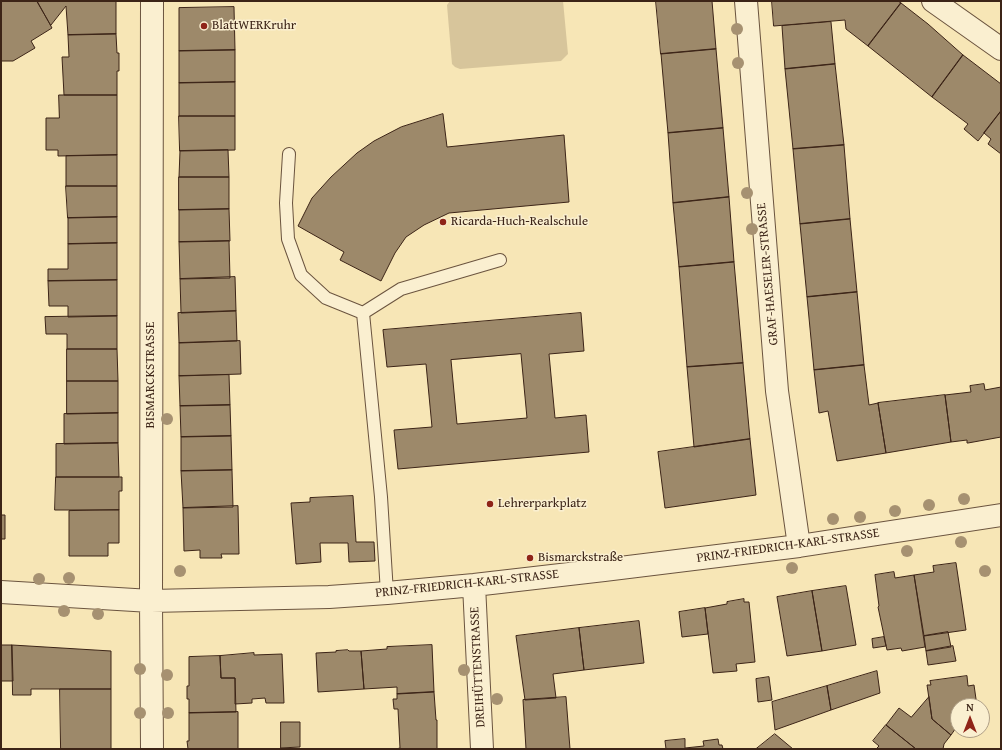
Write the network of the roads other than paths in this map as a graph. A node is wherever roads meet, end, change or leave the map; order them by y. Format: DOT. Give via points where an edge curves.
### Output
graph roads {
  1 [pos="152,1"];
  2 [pos="746,1"];
  3 [pos="933,1"];
  4 [pos="1001,48"];
  5 [pos="289,154"];
  6 [pos="500,260"];
  7 [pos="363,313"];
  8 [pos="1001,518"];
  9 [pos="799,546"];
  10 [pos="474,585"];
  11 [pos="1,592"];
  12 [pos="387,593"];
  13 [pos="151,601"];
  14 [pos="152,749"];
  15 [pos="482,749"];
  1 -- 13 [label="street, BISMARCKSTRASSE"];
  2 -- 9 [label="street, GRAF-HAESELER-STRASSE" via="778,391"];
  3 -- 4 [label="street"];
  5 -- 7 [label="lane" via="286,203 288,239 301,275 326,298"];
  6 -- 7 [label="lane" via="401,289"];
  7 -- 12 [label="lane" via="381,497"];
  8 -- 9 [label="street, PRINZ-FRIEDRICH-KARL-STRASSE"];
  9 -- 10 [label="street, PRINZ-FRIEDRICH-KARL-STRASSE"];
  10 -- 12 [label="street, PRINZ-FRIEDRICH-KARL-STRASSE"];
  10 -- 15 [label="street, DREIHÜTTENSTRASSE"];
  11 -- 13 [label="street, PRINZ-FRIEDRICH-KARL-STRASSE"];
  12 -- 13 [label="street, PRINZ-FRIEDRICH-KARL-STRASSE" via="329,597"];
  13 -- 14 [label="street, BISMARCKSTRASSE"];
}
